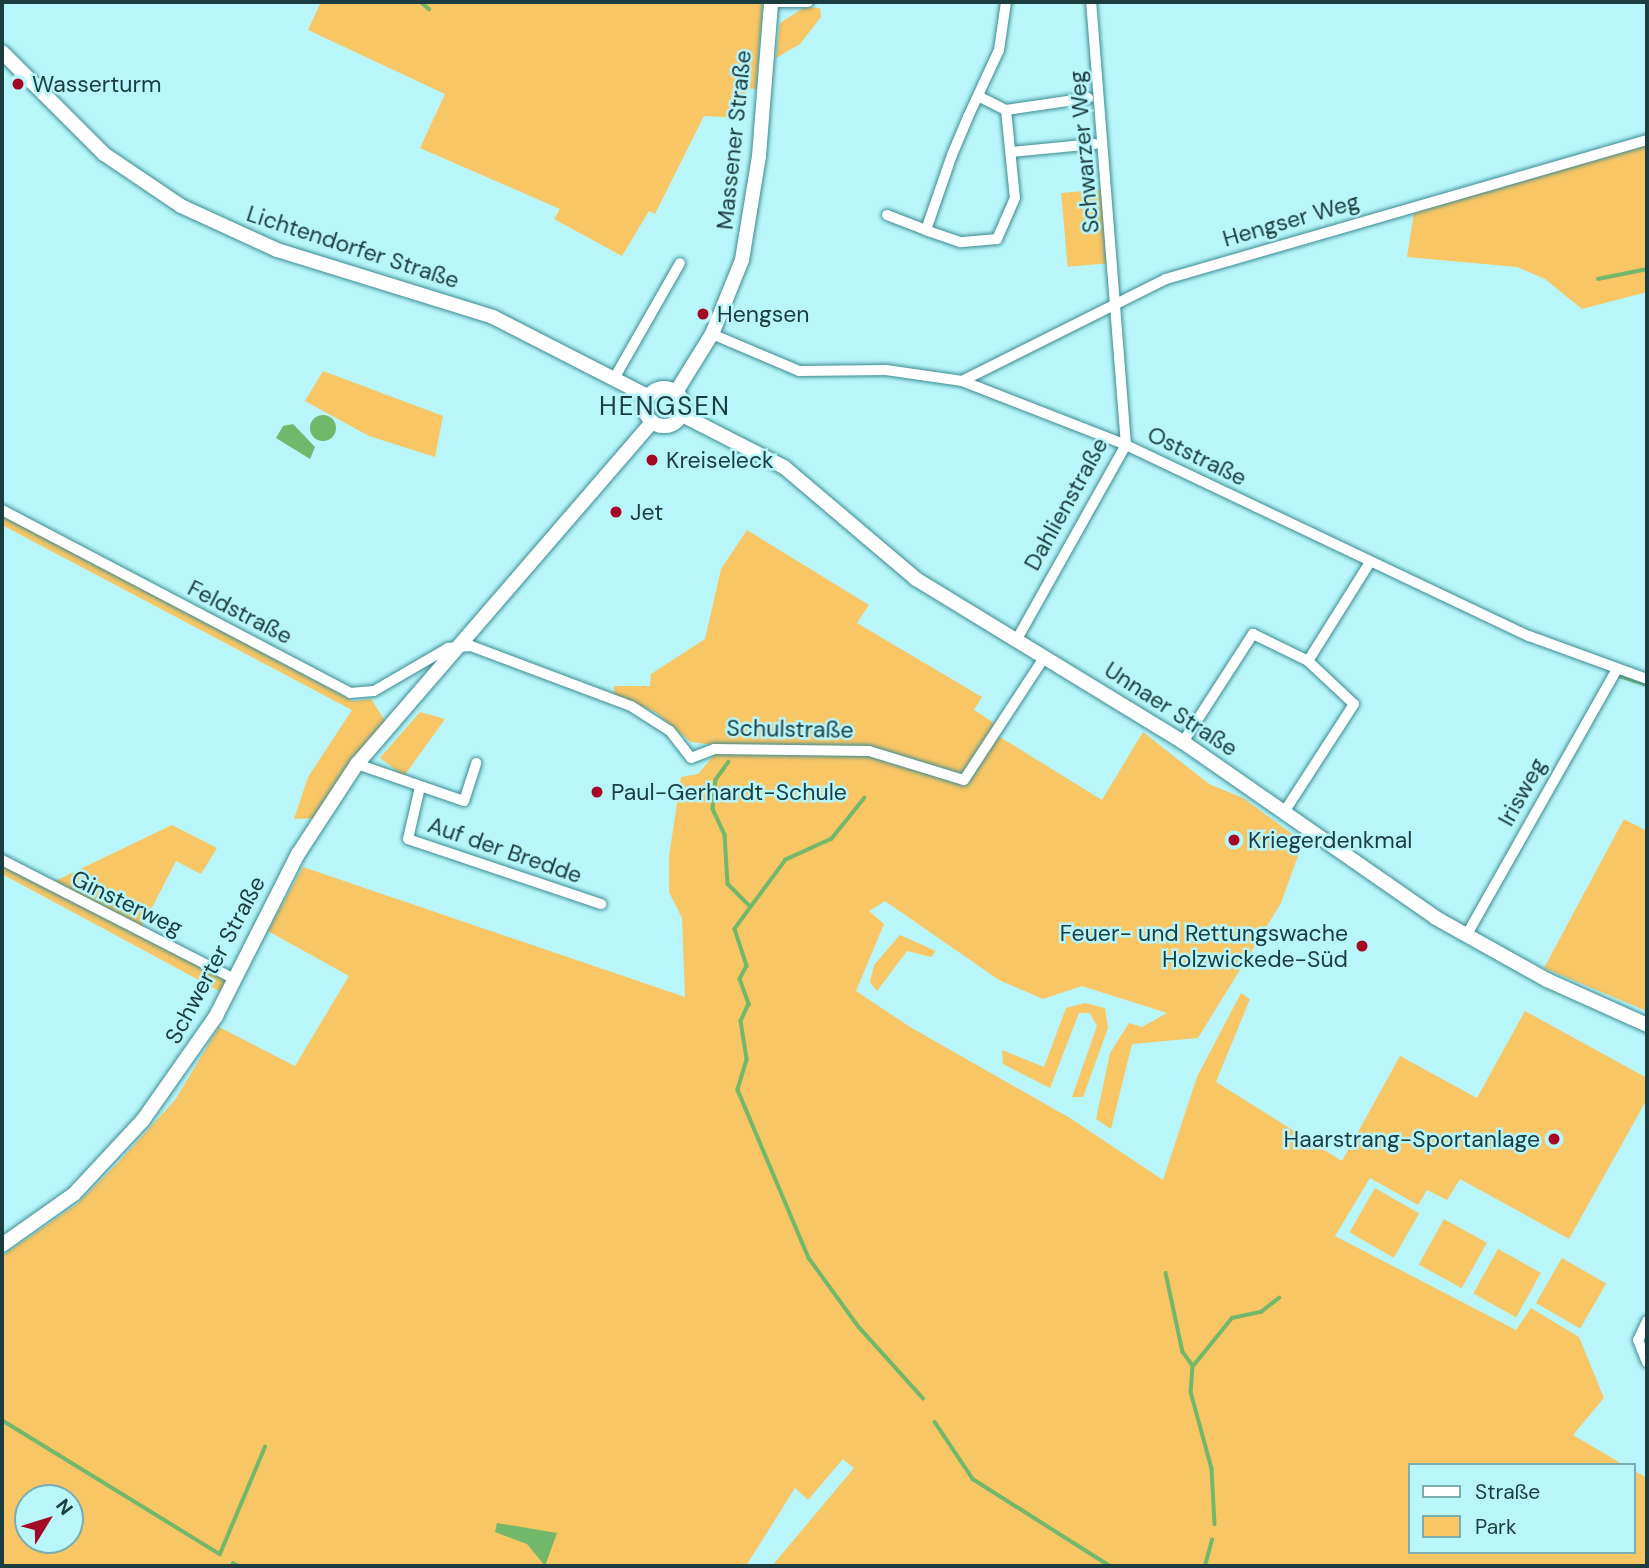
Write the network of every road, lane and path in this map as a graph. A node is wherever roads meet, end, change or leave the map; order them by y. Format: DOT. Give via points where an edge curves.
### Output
graph roads {
  1 [pos="771,2"];
  2 [pos="808,2"];
  3 [pos="1006,2"];
  4 [pos="1091,2"];
  5 [pos="2,52"];
  6 [pos="978,96"];
  7 [pos="1088,98"];
  8 [pos="1006,110"];
  9 [pos="1647,140"];
  10 [pos="1095,144"];
  11 [pos="1012,152"];
  12 [pos="887,215"];
  13 [pos="926,230"];
  14 [pos="680,263"];
  15 [pos="1116,299"];
  16 [pos="712,334"];
  17 [pos="615,377"];
  18 [pos="962,381"];
  19 [pos="676,392"];
  20 [pos="649,397"];
  21 [pos="682,415"];
  22 [pos="652,422"];
  23 [pos="1126,445"];
  24 [pos="2,510"];
  25 [pos="1370,562"];
  26 [pos="1017,639"];
  27 [pos="461,645"];
  28 [pos="1308,661"];
  29 [pos="1040,664"];
  30 [pos="1617,669"];
  31 [pos="1647,679"];
  32 [pos="1183,742"];
  33 [pos="476,763"];
  34 [pos="357,764"];
  35 [pos="420,787"];
  36 [pos="1284,812"];
  37 [pos="2,860"];
  38 [pos="601,904"];
  39 [pos="1466,936"];
  40 [pos="235,979"];
  41 [pos="1647,1025"];
  42 [pos="2,1245"];
  43 [pos="1647,1321"];
  44 [pos="1647,1362"];
  1 -- 2 [label="street"];
  1 -- 16 [label="main road, Massener Straße" via="751,217 738,274"];
  3 -- 6 [label="street" via="999,50"];
  4 -- 15 [label="street, Schwarzer Weg"];
  5 -- 17 [label="main road, Lichtendorfer Straße" via="104,154 181,206 277,250 493,317"];
  6 -- 8 [label="street"];
  6 -- 13 [label="street"];
  7 -- 8 [label="street"];
  8 -- 11 [label="street"];
  9 -- 15 [label="street, Hengser Weg" via="1229,260"];
  10 -- 11 [label="street"];
  11 -- 13 [label="street" via="1015,198 997,239 960,242"];
  12 -- 13 [label="street"];
  14 -- 17 [label="street"];
  15 -- 18 [label="street, Hengser Weg"];
  15 -- 23 [label="street, Dahlienstraße"];
  16 -- 18 [label="street, Oststraße" via="799,371 886,370"];
  16 -- 19 [label="main road, Massener Straße"];
  17 -- 20 [label="main road, Lichtendorfer Straße"];
  18 -- 23 [label="street, Oststraße"];
  19 -- 20 [label="main road" via="664,388"];
  19 -- 21 [label="main road"];
  20 -- 22 [label="main road"];
  21 -- 22 [label="main road" via="671,425"];
  21 -- 26 [label="main road, Unnaer Straße" via="784,467 916,579"];
  22 -- 27 [label="main road, Schwerter Straße"];
  23 -- 25 [label="street, Oststraße"];
  23 -- 26 [label="street, Dahlienstraße"];
  24 -- 27 [label="street, Feldstraße" via="350,694 374,691"];
  25 -- 28 [label="street"];
  25 -- 30 [label="street, Oststraße" via="1529,636"];
  26 -- 32 [label="main road, Unnaer Straße"];
  27 -- 29 [label="street, Schulstraße" via="631,706 670,731 691,758 715,749 869,751 956,781 972,776"];
  27 -- 34 [label="main road, Schwerter Straße"];
  28 -- 32 [label="street" via="1254,634"];
  28 -- 36 [label="street" via="1354,704"];
  30 -- 31 [label="street, Oststraße"];
  30 -- 39 [label="street, Irisweg"];
  32 -- 36 [label="main road, Unnaer Straße"];
  33 -- 35 [label="street" via="464,801"];
  34 -- 35 [label="street"];
  34 -- 40 [label="main road, Schwerter Straße" via="298,853"];
  35 -- 38 [label="street, Auf der Bredde" via="408,839"];
  36 -- 39 [label="main road, Unnaer Straße"];
  37 -- 40 [label="street, Ginsterweg"];
  39 -- 41 [label="main road, Unnaer Straße"];
  40 -- 42 [label="main road, Schwerter Straße" via="195,1050 111,1158 74,1194"];
  43 -- 44 [label="street" via="1638,1340"];
}
